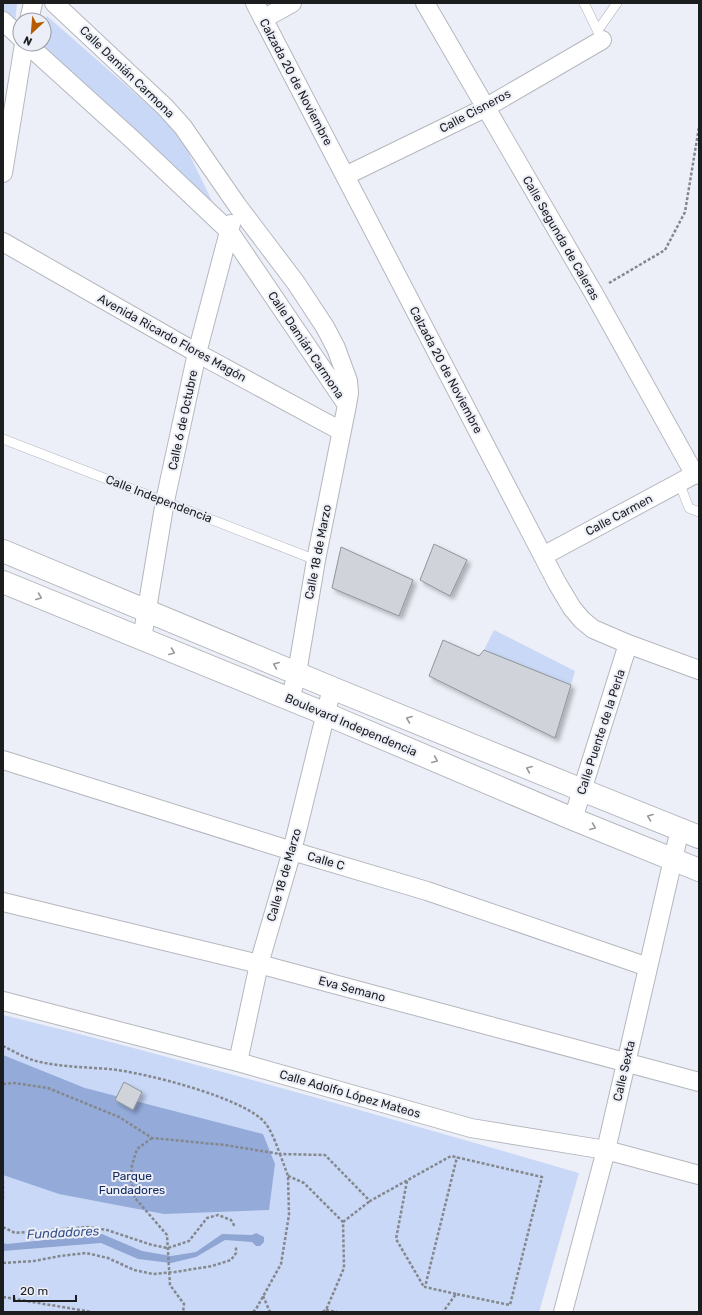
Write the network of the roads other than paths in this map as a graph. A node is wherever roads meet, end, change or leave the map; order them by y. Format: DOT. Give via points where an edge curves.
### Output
graph roads {
  1 [pos="54,3"];
  2 [pos="292,3"];
  3 [pos="425,3"];
  4 [pos="584,3"];
  5 [pos="617,3"];
  6 [pos="259,11"];
  7 [pos="3,21"];
  8 [pos="12,29"];
  9 [pos="600,35"];
  10 [pos="25,52"];
  11 [pos="35,52"];
  12 [pos="486,108"];
  13 [pos="3,173"];
  14 [pos="345,176"];
  15 [pos="237,205"];
  16 [pos="229,232"];
  17 [pos="3,242"];
  18 [pos="197,353"];
  19 [pos="347,405"];
  20 [pos="342,431"];
  21 [pos="3,439"];
  22 [pos="697,473"];
  23 [pos="679,482"];
  24 [pos="165,502"];
  25 [pos="699,512"];
  26 [pos="3,551"];
  27 [pos="543,556"];
  28 [pos="316,560"];
  29 [pos="3,582"];
  30 [pos="147,611"];
  31 [pos="142,639"];
  32 [pos="628,644"];
  33 [pos="699,670"];
  34 [pos="297,673"];
  35 [pos="332,688"];
  36 [pos="290,700"];
  37 [pos="326,714"];
  38 [pos="3,760"];
  39 [pos="582,790"];
  40 [pos="573,819"];
  41 [pos="689,833"];
  42 [pos="292,850"];
  43 [pos="672,859"];
  44 [pos="699,870"];
  45 [pos="3,902"];
  46 [pos="259,964"];
  47 [pos="648,968"];
  48 [pos="3,1001"];
  49 [pos="238,1062"];
  50 [pos="626,1063"];
  51 [pos="699,1082"];
  52 [pos="606,1150"];
  53 [pos="699,1175"];
  54 [pos="562,1312"];
  1 -- 15 [label="street, Calle Damián Carmona" via="165,107 183,127"];
  2 -- 6 [label="street"];
  3 -- 12 [label="street, Calle Segunda de Caleras"];
  4 -- 9 [label="lane"];
  5 -- 9 [label="lane, Calle Cisneros"];
  6 -- 14 [label="street, Calzada 20 de Noviembre"];
  7 -- 8 [label="street"];
  9 -- 12 [label="street, Calle Cisneros"];
  10 -- 13 [label="street"];
  11 -- 16 [label="street, Calle Damián Carmona" via="134,141"];
  12 -- 14 [label="street, Calle Cisneros"];
  12 -- 22 [label="street, Calle Segunda de Caleras"];
  14 -- 27 [label="street, Calzada 20 de Noviembre"];
  15 -- 16 [label="street, Calle 6 de Octubre"];
  15 -- 19 [label="street, Calle Damián Carmona" via="296,283 333,341 348,381"];
  16 -- 18 [label="street, Calle 6 de Octubre"];
  16 -- 19 [label="street, Calle Damián Carmona"];
  17 -- 18 [label="street, Avenida Ricardo Flores Magón"];
  18 -- 20 [label="street, Avenida Ricardo Flores Magón"];
  18 -- 24 [label="street, Calle 6 de Octubre"];
  19 -- 20 [label="street, Calle 18 de Marzo"];
  20 -- 28 [label="street, Calle 18 de Marzo"];
  21 -- 24 [label="lane, Calle Independencia"];
  22 -- 23 [label="street, Calle Carmen"];
  23 -- 25 [label="lane" via="690,508"];
  23 -- 27 [label="street, Calle Carmen"];
  24 -- 28 [label="lane, Calle Independencia"];
  24 -- 30 [label="street, Calle 6 de Octubre"];
  26 -- 30 [label="street"];
  27 -- 32 [label="street, Calzada 20 de Noviembre" via="572,608 582,620 593,629"];
  28 -- 34 [label="street, Calle 18 de Marzo"];
  29 -- 31 [label="street, Boulevard Independencia, one-way"];
  30 -- 31 [label="street, Calle 6 de Octubre"];
  34 -- 30 [label="street, one-way"];
  31 -- 36 [label="street, Boulevard Independencia, one-way"];
  32 -- 33 [label="street, Calzada 20 de Noviembre"];
  32 -- 39 [label="street, Calle Puente de la Perla"];
  34 -- 35 [label="street"];
  34 -- 36 [label="street, Calle 18 de Marzo"];
  35 -- 37 [label="street, Calle 18 de Marzo"];
  39 -- 35 [label="street, one-way"];
  36 -- 37 [label="street, Boulevard Independencia"];
  37 -- 40 [label="street, Boulevard Independencia, one-way"];
  37 -- 42 [label="street, Calle 18 de Marzo"];
  38 -- 42 [label="street, Calle C"];
  39 -- 40 [label="street, Calle Puente de la Perla"];
  41 -- 39 [label="street, one-way"];
  40 -- 43 [label="street, Boulevard Independencia, one-way"];
  41 -- 43 [label="street, Calle Sexta"];
  42 -- 46 [label="street, Calle 18 de Marzo"];
  42 -- 47 [label="street, Calle C" via="427,891"];
  43 -- 44 [label="street, Boulevard Independencia"];
  43 -- 47 [label="street, Calle Sexta"];
  45 -- 46 [label="street, Eva Semano"];
  46 -- 49 [label="street, Calle 18 de Marzo"];
  46 -- 50 [label="street, Eva Semano"];
  47 -- 50 [label="street, Calle Sexta"];
  48 -- 49 [label="street, Calle Adolfo López Mateos"];
  49 -- 52 [label="street, Calle Adolfo López Mateos" via="471,1128"];
  50 -- 51 [label="street, Eva Semano"];
  50 -- 52 [label="street, Calle Sexta"];
  52 -- 53 [label="street, Calle Adolfo López Mateos"];
  52 -- 54 [label="street, Calle Sexta"];
}
